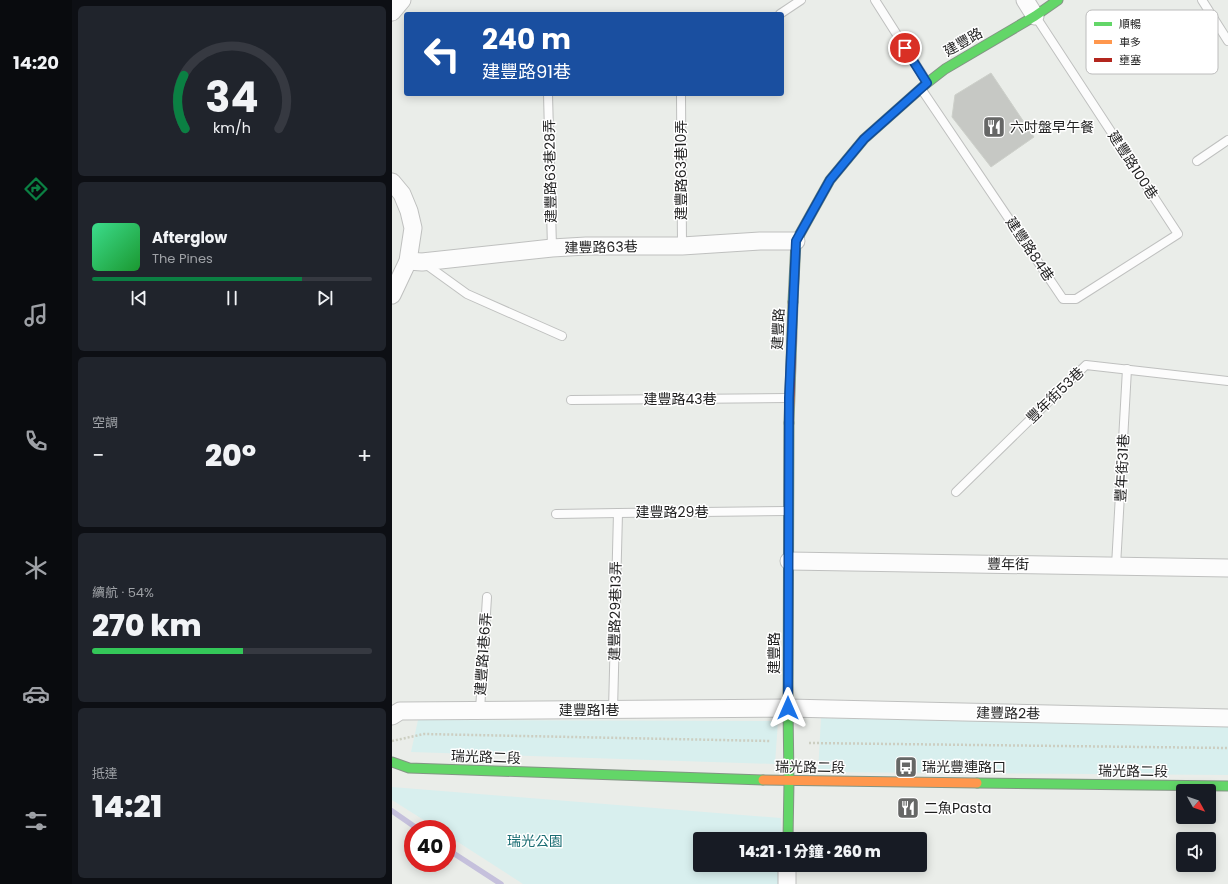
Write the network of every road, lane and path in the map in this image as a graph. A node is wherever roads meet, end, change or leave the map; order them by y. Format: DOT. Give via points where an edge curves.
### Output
graph roads {
  1 [pos="402,0"];
  2 [pos="800,0"];
  3 [pos="874,0"];
  4 [pos="1025,0"];
  5 [pos="1058,0"];
  6 [pos="1202,0"];
  7 [pos="1208,10"];
  8 [pos="392,12"];
  9 [pos="783,12"];
  10 [pos="1035,16"];
  11 [pos="1218,25"];
  12 [pos="1228,41"];
  13 [pos="924,86"];
  14 [pos="548,96"];
  15 [pos="681,96"];
  16 [pos="1228,140"];
  17 [pos="1197,161"];
  18 [pos="392,182"];
  19 [pos="1178,234"];
  20 [pos="796,241"];
  21 [pos="682,246"];
  22 [pos="552,248"];
  23 [pos="415,262"];
  24 [pos="392,295"];
  25 [pos="562,336"];
  26 [pos="1127,369"];
  27 [pos="1228,381"];
  28 [pos="789,398"];
  29 [pos="572,400"];
  30 [pos="956,492"];
  31 [pos="788,511"];
  32 [pos="618,513"];
  33 [pos="556,514"];
  34 [pos="789,561"];
  35 [pos="1116,566"];
  36 [pos="1228,568"];
  37 [pos="487,597"];
  38 [pos="788,708"];
  39 [pos="480,710"];
  40 [pos="613,710"];
  41 [pos="392,716"];
  42 [pos="1228,718"];
  43 [pos="392,741"];
  44 [pos="788,742"];
  45 [pos="1228,748"];
  46 [pos="392,762"];
  47 [pos="789,781"];
  48 [pos="1228,786"];
  49 [pos="788,832"];
  50 [pos="787,872"];
  51 [pos="787,884"];
  1 -- 8 [label="street"];
  2 -- 9 [label="lane"];
  3 -- 13 [label="lane"];
  4 -- 10 [label="street"];
  5 -- 10 [label="street, 建豐路"];
  6 -- 7 [label="lane"];
  10 -- 13 [label="street, 建豐路" via="945,68"];
  10 -- 19 [label="lane, 建豐路100巷"];
  11 -- 12 [label="lane"];
  13 -- 19 [label="lane, 建豐路84巷" via="1063,299 1076,299"];
  13 -- 20 [label="street, 建豐路" via="864,139 830,180"];
  14 -- 22 [label="lane, 建豐路63巷28弄"];
  15 -- 21 [label="lane, 建豐路63巷10弄"];
  16 -- 17 [label="lane"];
  18 -- 23 [label="street" via="402,194 409,211"];
  20 -- 21 [label="street, 建豐路63巷"];
  20 -- 28 [label="street, 建豐路"];
  21 -- 22 [label="street, 建豐路63巷"];
  22 -- 23 [label="street, 建豐路63巷"];
  23 -- 24 [label="street"];
  23 -- 25 [label="lane" via="467,294"];
  26 -- 27 [label="lane, 豐年街53巷"];
  26 -- 30 [label="lane, 豐年街53巷" via="1086,365"];
  26 -- 35 [label="lane, 豐年街31巷"];
  28 -- 29 [label="lane, 建豐路43巷"];
  28 -- 31 [label="street, 建豐路"];
  31 -- 32 [label="lane, 建豐路29巷"];
  31 -- 34 [label="street, 建豐路"];
  32 -- 33 [label="lane, 建豐路29巷"];
  32 -- 40 [label="lane, 建豐路29巷13弄"];
  34 -- 35 [label="street, 豐年街"];
  34 -- 38 [label="street, 建豐路"];
  35 -- 36 [label="street, 豐年街"];
  37 -- 39 [label="lane, 建豐路1巷6弄"];
  38 -- 40 [label="street, 建豐路1巷"];
  38 -- 42 [label="street, 建豐路2巷"];
  38 -- 44 [label="street, 建豐路"];
  39 -- 40 [label="street, 建豐路1巷"];
  39 -- 41 [label="street, 建豐路1巷" via="400,710"];
  43 -- 44 [label="path" via="424,734"];
  44 -- 45 [label="path"];
  44 -- 47 [label="street, 建豐路"];
  46 -- 47 [label="street, 瑞光路二段" via="409,768"];
  47 -- 48 [label="street, 瑞光路二段"];
  47 -- 49 [label="street, 建豐路"];
  50 -- 51 [label="street"];
}
